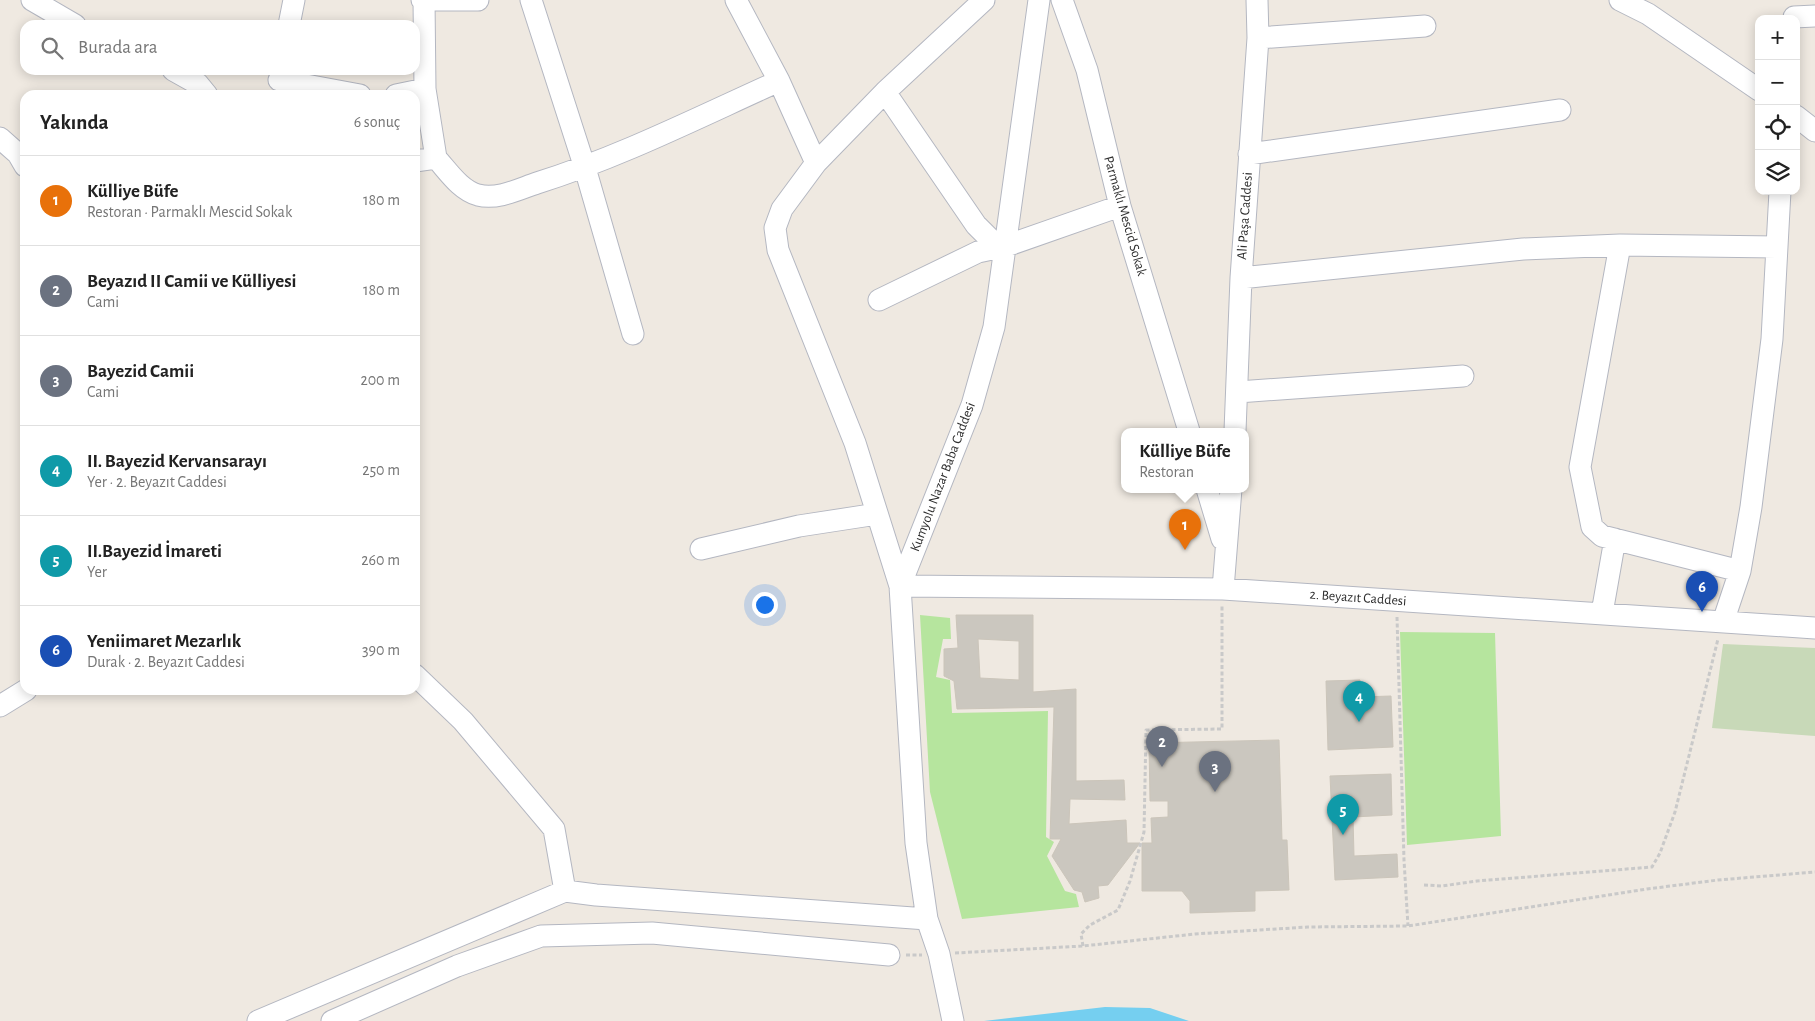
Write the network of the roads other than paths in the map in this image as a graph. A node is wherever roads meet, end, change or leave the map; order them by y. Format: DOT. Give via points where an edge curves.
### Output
graph roads {
  1 [pos="32,0"];
  2 [pos="294,0"];
  3 [pos="423,0"];
  4 [pos="478,0"];
  5 [pos="531,0"];
  6 [pos="736,0"];
  7 [pos="984,0"];
  8 [pos="1039,0"];
  9 [pos="1062,0"];
  10 [pos="1257,0"];
  11 [pos="1620,0"];
  12 [pos="1650,7"];
  13 [pos="1794,12"];
  14 [pos="1815,16"];
  15 [pos="66,20"];
  16 [pos="290,20"];
  17 [pos="1425,26"];
  18 [pos="1258,38"];
  19 [pos="183,75"];
  20 [pos="779,81"];
  21 [pos="281,82"];
  22 [pos="1755,87"];
  23 [pos="425,89"];
  24 [pos="203,90"];
  25 [pos="330,90"];
  26 [pos="420,90"];
  27 [pos="885,92"];
  28 [pos="1560,110"];
  29 [pos="1800,119"];
  30 [pos="1815,131"];
  31 [pos="0,138"];
  32 [pos="1249,154"];
  33 [pos="20,157"];
  34 [pos="436,158"];
  35 [pos="420,160"];
  36 [pos="816,163"];
  37 [pos="584,168"];
  38 [pos="1780,195"];
  39 [pos="1120,206"];
  40 [pos="1006,246"];
  41 [pos="1620,246"];
  42 [pos="1778,247"];
  43 [pos="1241,278"];
  44 [pos="879,300"];
  45 [pos="633,334"];
  46 [pos="1463,376"];
  47 [pos="1238,392"];
  48 [pos="1188,428"];
  49 [pos="1235,428"];
  50 [pos="1208,493"];
  51 [pos="1231,493"];
  52 [pos="877,514"];
  53 [pos="1615,539"];
  54 [pos="700,549"];
  55 [pos="1226,552"];
  56 [pos="1740,571"];
  57 [pos="900,586"];
  58 [pos="1223,589"];
  59 [pos="1602,613"];
  60 [pos="1723,622"];
  61 [pos="1815,628"];
  62 [pos="420,681"];
  63 [pos="20,694"];
  64 [pos="0,706"];
  65 [pos="565,891"];
  66 [pos="927,919"];
  67 [pos="889,955"];
  68 [pos="258,1021"];
  69 [pos="332,1021"];
  70 [pos="953,1021"];
  1 -- 15 [label="street"];
  2 -- 16 [label="street"];
  3 -- 4 [label="street"];
  3 -- 23 [label="street"];
  5 -- 37 [label="street"];
  6 -- 20 [label="street"];
  7 -- 27 [label="street"];
  8 -- 40 [label="street, Kumyolu Nazar Baba Caddesi"];
  9 -- 39 [label="street, Parmaklı Mescid Sokak" via="1086,70"];
  10 -- 18 [label="street, Ali Paşa Caddesi"];
  11 -- 12 [label="street"];
  12 -- 22 [label="street"];
  13 -- 14 [label="street"];
  17 -- 18 [label="street"];
  18 -- 32 [label="street, Ali Paşa Caddesi"];
  19 -- 24 [label="street"];
  20 -- 36 [label="street"];
  20 -- 37 [label="street"];
  21 -- 25 [label="street"];
  23 -- 26 [label="street"];
  23 -- 34 [label="street"];
  27 -- 36 [label="street"];
  27 -- 40 [label="street" via="976,225 990,239"];
  28 -- 32 [label="street"];
  29 -- 30 [label="street"];
  31 -- 33 [label="street"];
  32 -- 43 [label="street, Ali Paşa Caddesi"];
  34 -- 35 [label="street"];
  34 -- 37 [label="street" via="461,185 480,195 504,194"];
  36 -- 52 [label="street" via="782,208 776,222 776,238 854,443"];
  37 -- 45 [label="street"];
  38 -- 42 [label="street"];
  39 -- 40 [label="street"];
  39 -- 48 [label="street, Parmaklı Mescid Sokak"];
  40 -- 44 [label="street" via="978,252"];
  40 -- 57 [label="street, Kumyolu Nazar Baba Caddesi" via="994,327 972,405"];
  41 -- 42 [label="street"];
  41 -- 43 [label="street" via="1523,248"];
  41 -- 53 [label="street" via="1580,467 1592,527 1602,536"];
  42 -- 56 [label="street" via="1772,339"];
  43 -- 47 [label="street, Ali Paşa Caddesi"];
  46 -- 47 [label="street"];
  47 -- 49 [label="street, Ali Paşa Caddesi"];
  50 -- 55 [label="street"];
  51 -- 55 [label="street"];
  52 -- 54 [label="street" via="799,526"];
  52 -- 57 [label="street"];
  53 -- 56 [label="street"];
  53 -- 59 [label="street"];
  55 -- 58 [label="street"];
  56 -- 60 [label="street"];
  57 -- 58 [label="street, 2. Beyazıt Caddesi"];
  57 -- 66 [label="street, Kumyolu Nazar Baba Caddesi" via="916,843"];
  58 -- 59 [label="street, 2. Beyazıt Caddesi"];
  59 -- 60 [label="street, 2. Beyazıt Caddesi"];
  60 -- 61 [label="street, 2. Beyazıt Caddesi"];
  62 -- 65 [label="street" via="463,721 554,829"];
  63 -- 64 [label="street"];
  65 -- 66 [label="street"];
  65 -- 68 [label="street"];
  66 -- 70 [label="street, Kumyolu Nazar Baba Caddesi" via="939,954"];
  67 -- 69 [label="street" via="652,933 541,936 457,966"];
}
